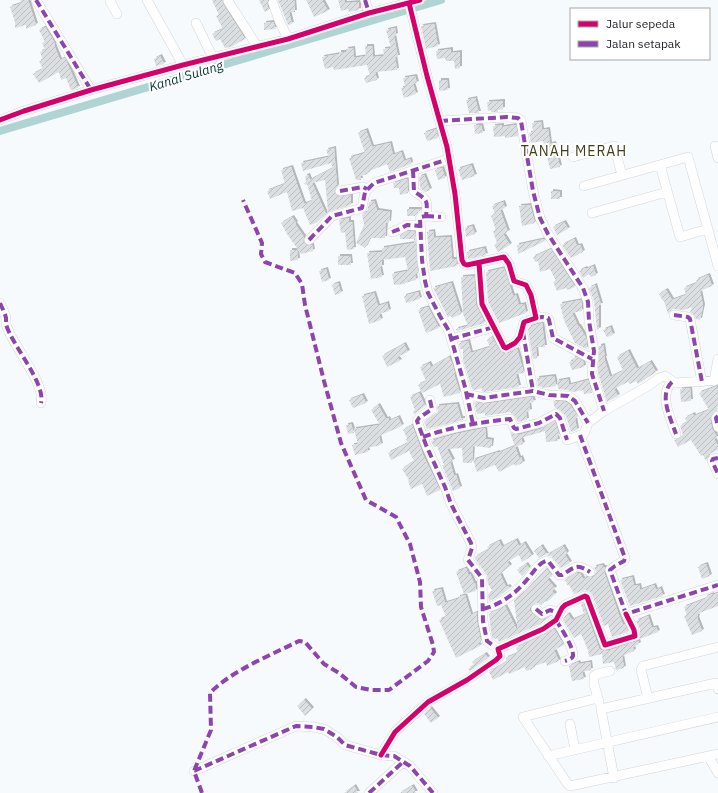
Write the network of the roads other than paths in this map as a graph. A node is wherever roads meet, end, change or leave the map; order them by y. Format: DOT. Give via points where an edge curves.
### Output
graph roads {
  1 [pos="36,0"];
  2 [pos="111,0"];
  3 [pos="148,0"];
  4 [pos="365,0"];
  5 [pos="420,0"];
  6 [pos="228,1"];
  7 [pos="273,3"];
  8 [pos="406,6"];
  9 [pos="369,13"];
  10 [pos="117,14"];
  11 [pos="196,23"];
  12 [pos="288,39"];
  13 [pos="257,46"];
  14 [pos="213,58"];
  15 [pos="183,65"];
  16 [pos="91,90"];
  17 [pos="0,120"];
  18 [pos="440,121"];
  19 [pos="715,146"];
  20 [pos="573,157"];
  21 [pos="718,158"];
  22 [pos="449,159"];
  23 [pos="660,165"];
  24 [pos="413,170"];
  25 [pos="622,175"];
  26 [pos="584,186"];
  27 [pos="368,189"];
  28 [pos="340,191"];
  29 [pos="667,192"];
  30 [pos="592,213"];
  31 [pos="426,216"];
  32 [pos="441,217"];
  33 [pos="420,226"];
  34 [pos="708,229"];
  35 [pos="392,232"];
  36 [pos="309,240"];
  37 [pos="716,249"];
  38 [pos="479,263"];
  39 [pos="718,266"];
  40 [pos="0,303"];
  41 [pos="674,315"];
  42 [pos="536,318"];
  43 [pos="494,327"];
  44 [pos="522,330"];
  45 [pos="451,339"];
  46 [pos="592,359"];
  47 [pos="718,359"];
  48 [pos="716,381"];
  49 [pos="672,382"];
  50 [pos="702,382"];
  51 [pos="534,391"];
  52 [pos="466,394"];
  53 [pos="430,400"];
  54 [pos="41,403"];
  55 [pos="604,411"];
  56 [pos="718,416"];
  57 [pos="588,423"];
  58 [pos="473,424"];
  59 [pos="718,427"];
  60 [pos="676,434"];
  61 [pos="580,436"];
  62 [pos="423,437"];
  63 [pos="718,458"];
  64 [pos="718,474"];
  65 [pos="590,572"];
  66 [pos="718,585"];
  67 [pos="483,609"];
  68 [pos="536,609"];
  69 [pos="626,614"];
  70 [pos="557,616"];
  71 [pos="718,647"];
  72 [pos="498,649"];
  73 [pos="565,661"];
  74 [pos="610,671"];
  75 [pos="717,685"];
  76 [pos="598,698"];
  77 [pos="648,698"];
  78 [pos="600,709"];
  79 [pos="718,717"];
  80 [pos="570,724"];
  81 [pos="607,742"];
  82 [pos="575,750"];
  83 [pos="718,754"];
  84 [pos="381,755"];
  85 [pos="548,756"];
  86 [pos="708,756"];
  87 [pos="404,762"];
  88 [pos="194,771"];
  89 [pos="718,773"];
  90 [pos="614,778"];
  91 [pos="369,793"];
  92 [pos="433,793"];
  1 -- 16 [label="street"];
  2 -- 10 [label="street"];
  3 -- 15 [label="street"];
  4 -- 9 [label="street"];
  5 -- 8 [label="street"];
  6 -- 13 [label="street"];
  7 -- 12 [label="street"];
  8 -- 9 [label="street"];
  8 -- 18 [label="street"];
  9 -- 12 [label="street"];
  11 -- 14 [label="street"];
  12 -- 13 [label="street"];
  13 -- 14 [label="street"];
  14 -- 15 [label="street"];
  15 -- 16 [label="street"];
  16 -- 17 [label="street"];
  18 -- 22 [label="street"];
  18 -- 46 [label="street" via="507,117 519,119 523,129 533,191 543,226 583,288 588,302 594,351"];
  19 -- 21 [label="street"];
  20 -- 25 [label="street" via="614,146"];
  22 -- 24 [label="street"];
  22 -- 38 [label="street" via="462,260 465,265"];
  23 -- 25 [label="street"];
  23 -- 29 [label="street"];
  23 -- 34 [label="street" via="688,157"];
  24 -- 27 [label="street" via="378,182"];
  24 -- 31 [label="street" via="413,190 427,201"];
  25 -- 26 [label="street"];
  27 -- 28 [label="street" via="363,187"];
  27 -- 36 [label="street" via="364,195 362,208 332,216"];
  29 -- 30 [label="street"];
  29 -- 34 [label="street" via="680,237"];
  31 -- 32 [label="street"];
  31 -- 33 [label="street" via="420,218"];
  33 -- 35 [label="street" via="406,225"];
  33 -- 45 [label="street" via="422,260 428,293 448,327"];
  34 -- 37 [label="street"];
  37 -- 39 [label="street"];
  38 -- 42 [label="street" via="506,258 514,281 528,287"];
  38 -- 43 [label="street" via="481,298"];
  40 -- 54 [label="street" via="6,324 41,393"];
  41 -- 50 [label="street" via="690,319"];
  42 -- 44 [label="street" via="524,322"];
  42 -- 46 [label="street" via="548,318 553,338"];
  43 -- 44 [label="street" via="506,348 515,344"];
  43 -- 45 [label="street"];
  44 -- 51 [label="street"];
  45 -- 52 [label="street"];
  46 -- 55 [label="street" via="592,374"];
  47 -- 48 [label="street"];
  48 -- 50 [label="street"];
  49 -- 50 [label="street"];
  49 -- 55 [label="street" via="665,376 661,377"];
  49 -- 60 [label="street" via="665,395"];
  51 -- 52 [label="street" via="484,398"];
  51 -- 57 [label="street" via="549,396 571,397"];
  52 -- 58 [label="street"];
  53 -- 62 [label="street" via="432,409 417,420"];
  55 -- 57 [label="street"];
  56 -- 59 [label="street"];
  57 -- 61 [label="street" via="586,431"];
  58 -- 61 [label="street" via="510,419 516,429 539,423 556,414 560,418 567,440"];
  58 -- 62 [label="street"];
  61 -- 69 [label="street" via="625,558 610,570"];
  62 -- 67 [label="street" via="472,546 468,560 482,578"];
  63 -- 64 [label="street" via="712,461"];
  65 -- 67 [label="street" via="577,566 559,575 549,562 542,562 524,584 504,600"];
  66 -- 69 [label="street"];
  67 -- 72 [label="street" via="487,641"];
  68 -- 70 [label="street" via="542,614 548,610"];
  69 -- 70 [label="street" via="635,636 605,645 586,596 565,605"];
  70 -- 72 [label="street" via="543,628"];
  70 -- 73 [label="street" via="573,656"];
  71 -- 77 [label="street" via="643,666 641,670"];
  72 -- 84 [label="street" via="500,656 496,660 420,709 395,732"];
  74 -- 76 [label="street" via="594,676"];
  75 -- 77 [label="street"];
  76 -- 78 [label="street"];
  76 -- 85 [label="street" via="523,717"];
  77 -- 78 [label="street"];
  78 -- 81 [label="street"];
  79 -- 81 [label="street"];
  80 -- 82 [label="street"];
  81 -- 82 [label="street"];
  81 -- 90 [label="street"];
  82 -- 85 [label="street"];
  83 -- 86 [label="street"];
  84 -- 87 [label="street" via="394,756"];
  84 -- 88 [label="street" via="345,745 324,730 296,726"];
  85 -- 90 [label="street" via="570,786"];
  86 -- 89 [label="street"];
  86 -- 90 [label="street"];
  87 -- 91 [label="street"];
  87 -- 92 [label="street"];
}
